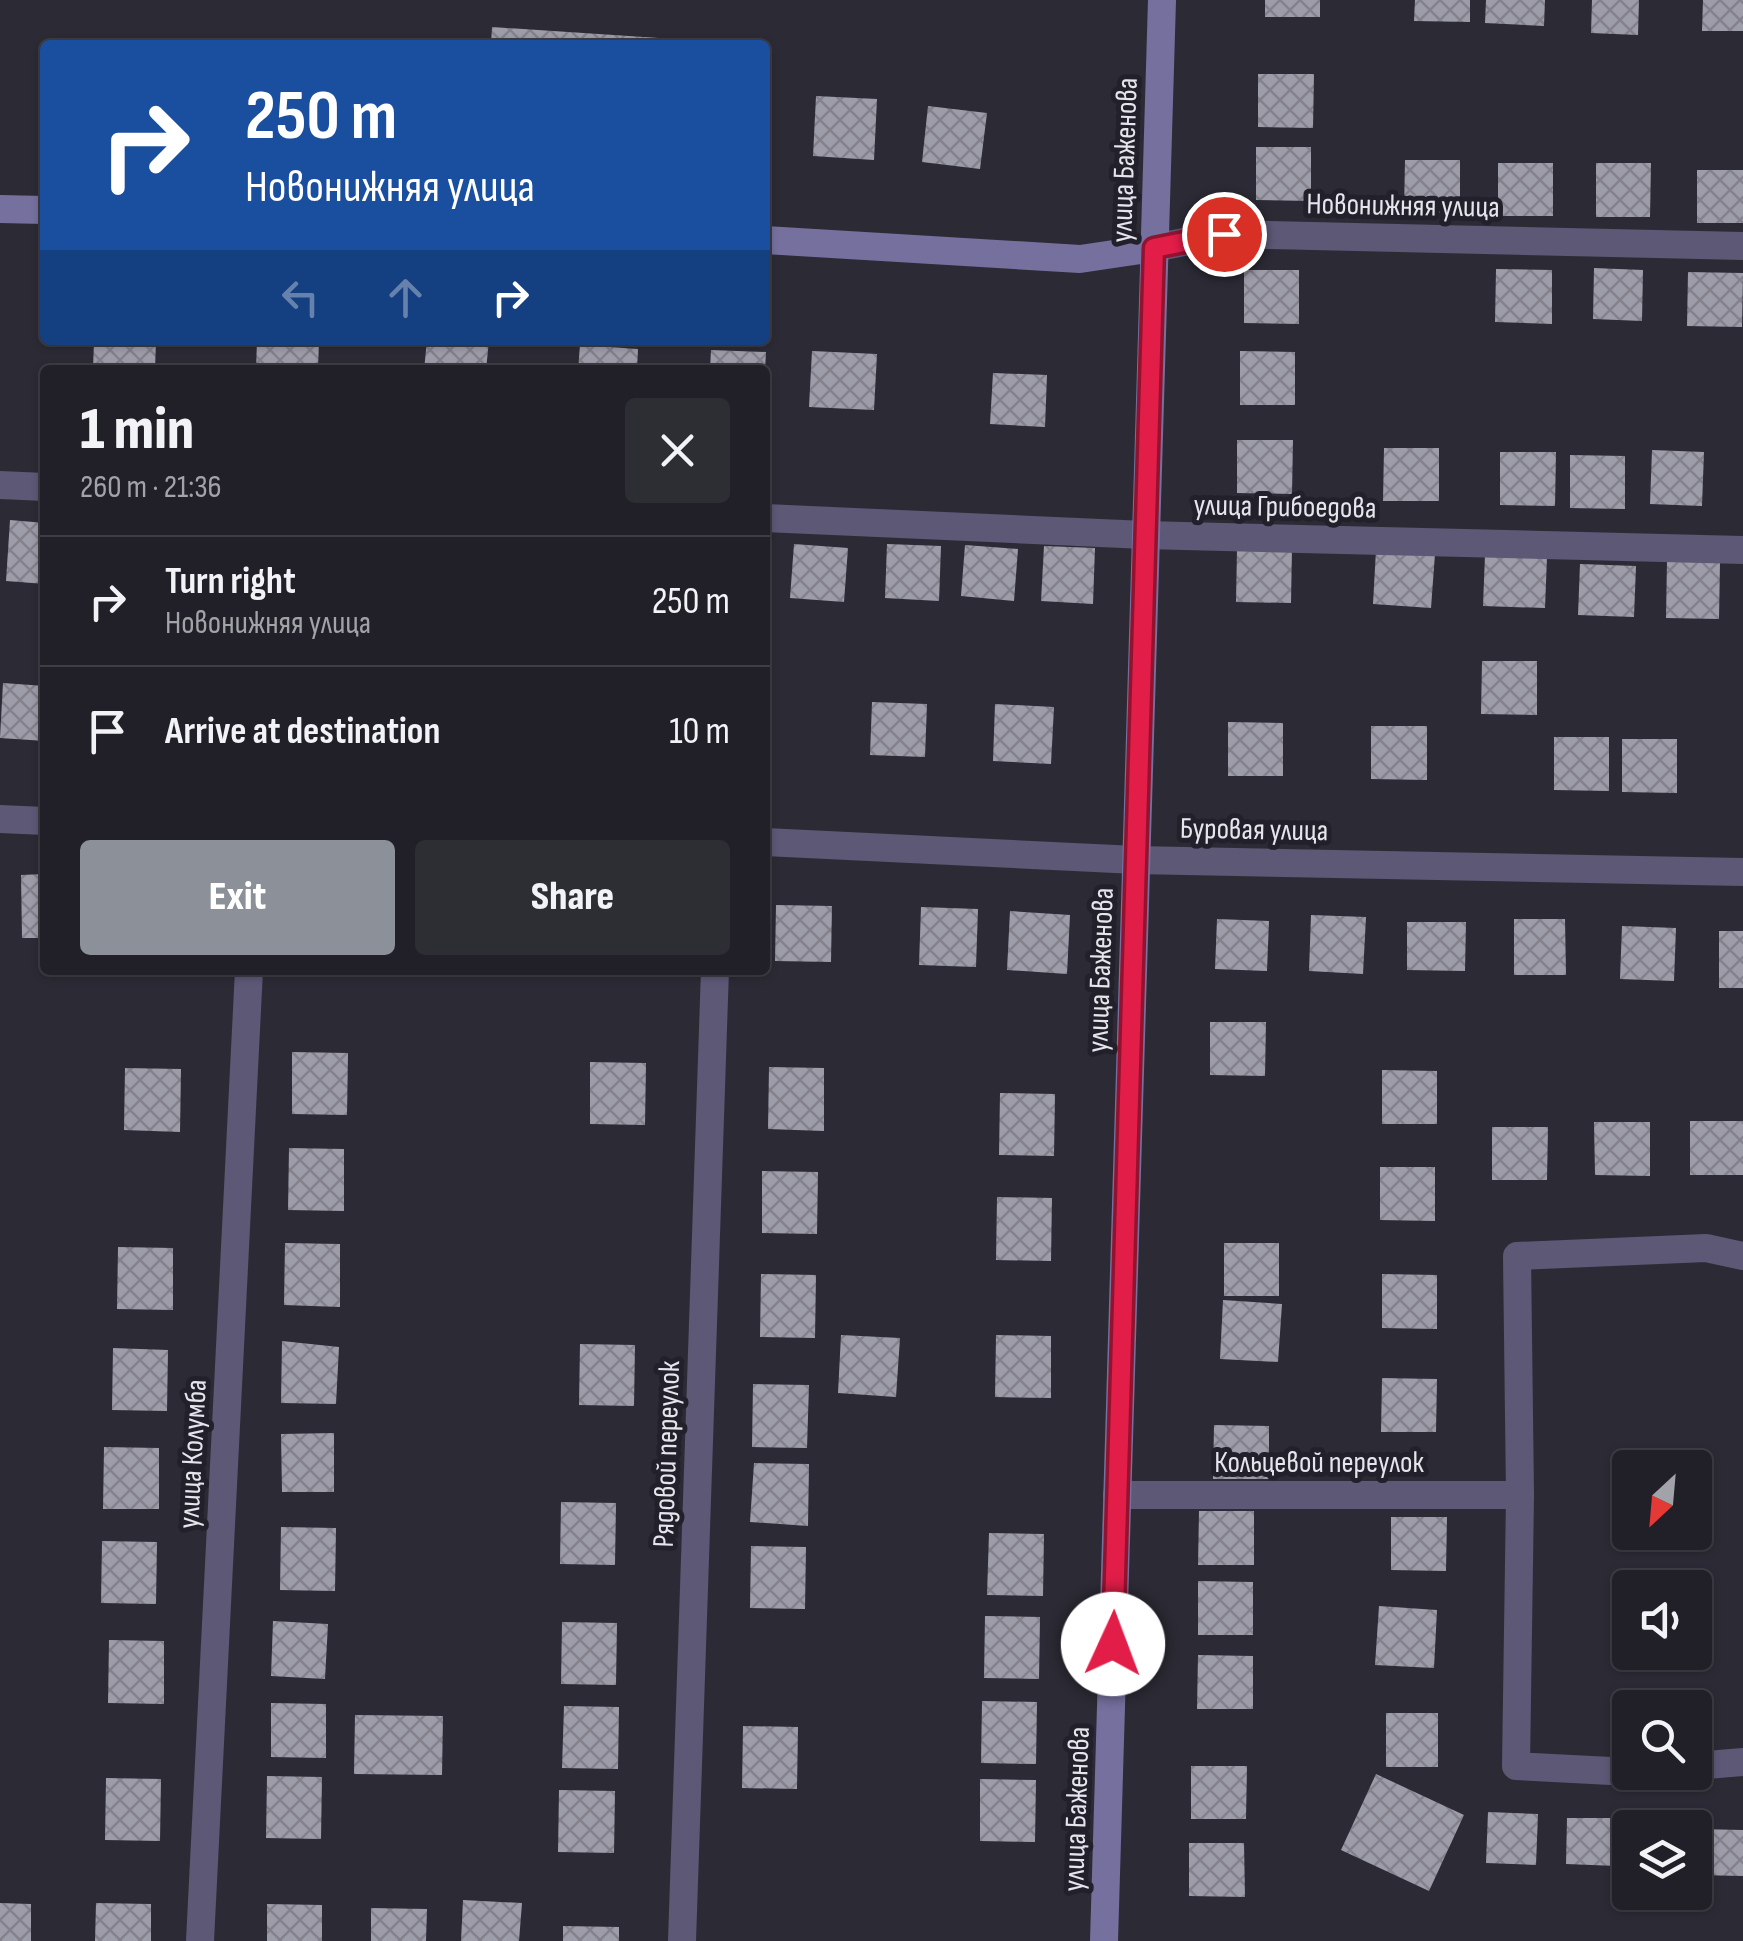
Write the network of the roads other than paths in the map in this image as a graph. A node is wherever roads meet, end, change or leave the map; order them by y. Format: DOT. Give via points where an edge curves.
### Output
graph roads {
  1 [pos="1162,0"];
  2 [pos="0,209"];
  3 [pos="40,210"];
  4 [pos="770,240"];
  5 [pos="1743,246"];
  6 [pos="1154,248"];
  7 [pos="0,485"];
  8 [pos="40,487"];
  9 [pos="770,518"];
  10 [pos="1145,535"];
  11 [pos="1743,550"];
  12 [pos="0,820"];
  13 [pos="40,821"];
  14 [pos="770,842"];
  15 [pos="1136,860"];
  16 [pos="1743,872"];
  17 [pos="249,975"];
  18 [pos="715,975"];
  19 [pos="1743,1256"];
  20 [pos="1117,1495"];
  21 [pos="1520,1495"];
  22 [pos="1743,1762"];
  23 [pos="1712,1765"];
  24 [pos="1612,1771"];
  25 [pos="200,1941"];
  26 [pos="682,1941"];
  27 [pos="1104,1941"];
  1 -- 6 [label="main road, улица Баженова"];
  2 -- 3 [label="main road"];
  4 -- 6 [label="main road, Новонижняя улица" via="1080,259"];
  5 -- 6 [label="street, Новонижняя улица" via="1224,234"];
  6 -- 10 [label="main road, улица Баженова"];
  7 -- 8 [label="street"];
  9 -- 10 [label="street, улица Грибоедова"];
  10 -- 11 [label="street, улица Грибоедова"];
  10 -- 15 [label="main road, улица Баженова"];
  12 -- 13 [label="street"];
  14 -- 15 [label="street, Буровая улица"];
  15 -- 16 [label="street, Буровая улица"];
  15 -- 20 [label="main road, улица Баженова"];
  17 -- 25 [label="street, улица Колумба"];
  18 -- 26 [label="street, Рядовой переулок"];
  19 -- 21 [label="street" via="1706,1248 1517,1256"];
  20 -- 21 [label="street, Кольцевой переулок"];
  20 -- 27 [label="main road, улица Баженова"];
  21 -- 24 [label="street" via="1516,1766"];
  22 -- 23 [label="street"];
}
